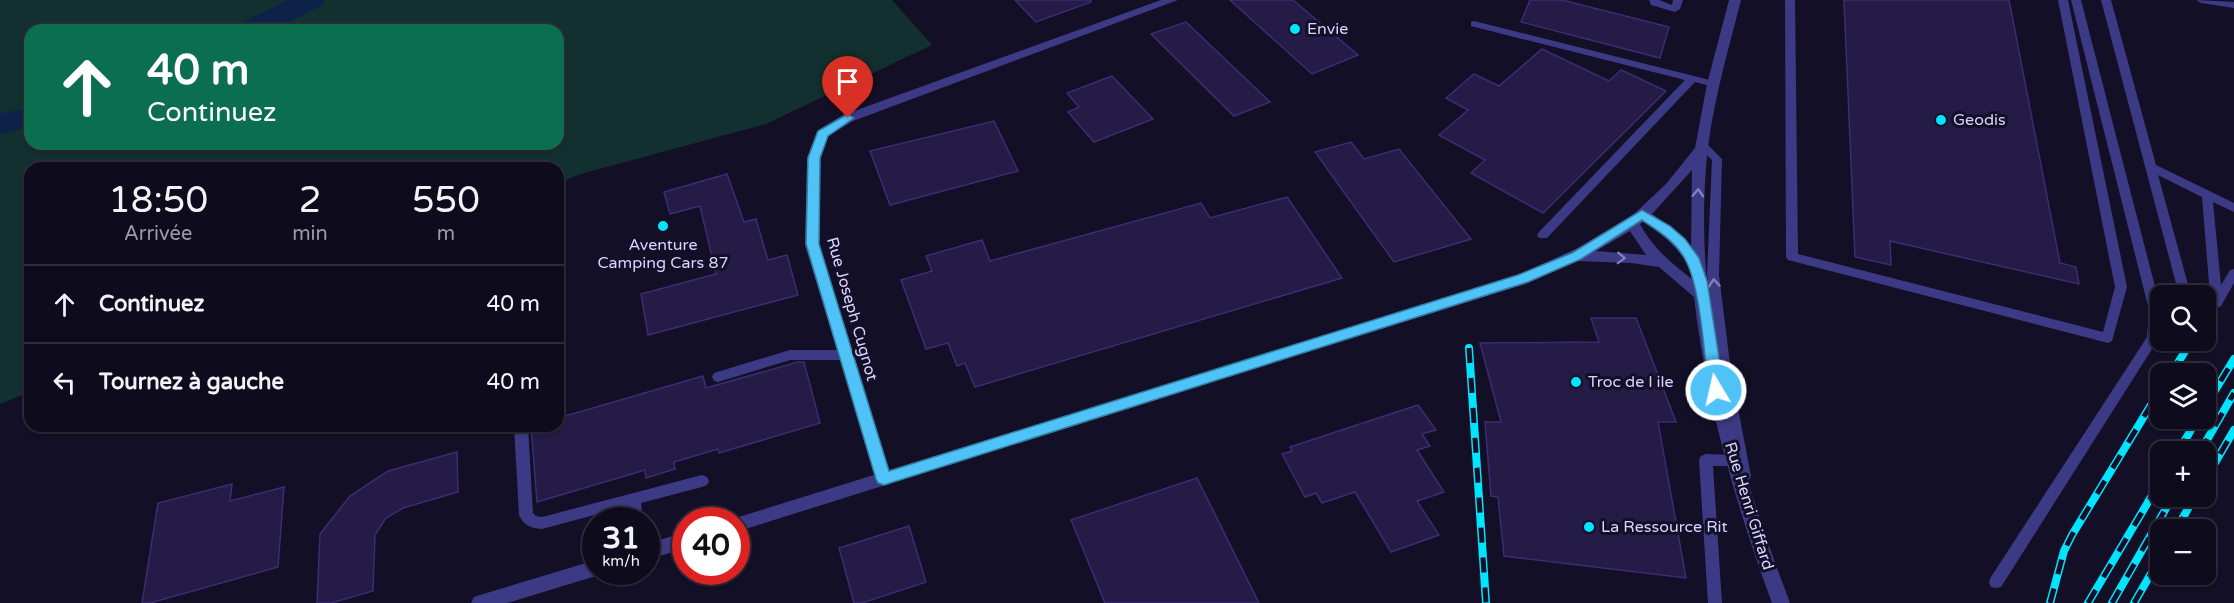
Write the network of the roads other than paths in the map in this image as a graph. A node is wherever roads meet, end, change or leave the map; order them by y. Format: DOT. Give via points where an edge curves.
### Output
graph roads {
  1 [pos="1172,0"];
  2 [pos="1654,0"];
  3 [pos="1678,0"];
  4 [pos="1735,0"];
  5 [pos="1790,0"];
  6 [pos="2063,0"];
  7 [pos="2076,0"];
  8 [pos="2106,0"];
  9 [pos="2201,0"];
  10 [pos="2234,5"];
  11 [pos="1474,24"];
  12 [pos="1692,79"];
  13 [pos="1714,84"];
  14 [pos="1702,147"];
  15 [pos="2151,167"];
  16 [pos="2207,195"];
  17 [pos="2234,208"];
  18 [pos="1637,218"];
  19 [pos="1543,235"];
  20 [pos="1577,256"];
  21 [pos="1665,263"];
  22 [pos="2234,273"];
  23 [pos="2182,285"];
  24 [pos="2210,285"];
  25 [pos="1700,287"];
  26 [pos="2216,295"];
  27 [pos="846,354"];
  28 [pos="718,377"];
  29 [pos="521,432"];
  30 [pos="1735,461"];
  31 [pos="884,479"];
  32 [pos="702,481"];
  33 [pos="1741,485"];
  34 [pos="634,498"];
  35 [pos="635,507"];
  36 [pos="750,521"];
  37 [pos="582,572"];
  38 [pos="1996,582"];
  39 [pos="480,603"];
  40 [pos="1715,603"];
  41 [pos="1781,603"];
  1 -- 27 [label="street, Rue Joseph Cugnot" via="848,118 822,134 814,158 812,244"];
  2 -- 3 [label="lane" via="1676,9"];
  4 -- 13 [label="street"];
  5 -- 6 [label="lane" via="1792,257 2108,338 2121,286"];
  7 -- 38 [label="lane" via="2155,310 2153,338"];
  8 -- 15 [label="lane"];
  9 -- 10 [label="lane"];
  11 -- 12 [label="lane"];
  12 -- 13 [label="lane"];
  12 -- 19 [label="lane"];
  13 -- 14 [label="street"];
  14 -- 18 [label="street" via="1671,188"];
  25 -- 14 [label="street, one-way" via="1697,215"];
  33 -- 14 [label="lane, one-way" via="1744,468 1725,372 1713,275 1717,159"];
  15 -- 16 [label="lane"];
  15 -- 23 [label="lane"];
  16 -- 17 [label="lane"];
  16 -- 24 [label="lane"];
  18 -- 20 [label="street"];
  18 -- 21 [label="street" via="1646,243"];
  18 -- 25 [label="street" via="1680,242 1692,258"];
  20 -- 21 [label="street, one-way"];
  20 -- 31 [label="street" via="1523,279"];
  21 -- 25 [label="street"];
  22 -- 26 [label="lane"];
  25 -- 30 [label="street, Rue Henri Giffard" via="1716,390"];
  27 -- 28 [label="lane" via="790,355"];
  27 -- 31 [label="street, Rue Joseph Cugnot"];
  29 -- 34 [label="lane" via="526,515 532,522 542,523"];
  30 -- 33 [label="street, Rue Henri Giffard"];
  30 -- 40 [label="lane" via="1706,460"];
  31 -- 36 [label="street"];
  32 -- 34 [label="lane"];
  33 -- 41 [label="street, Rue Henri Giffard"];
  34 -- 35 [label="lane"];
  37 -- 39 [label="street"];
}
